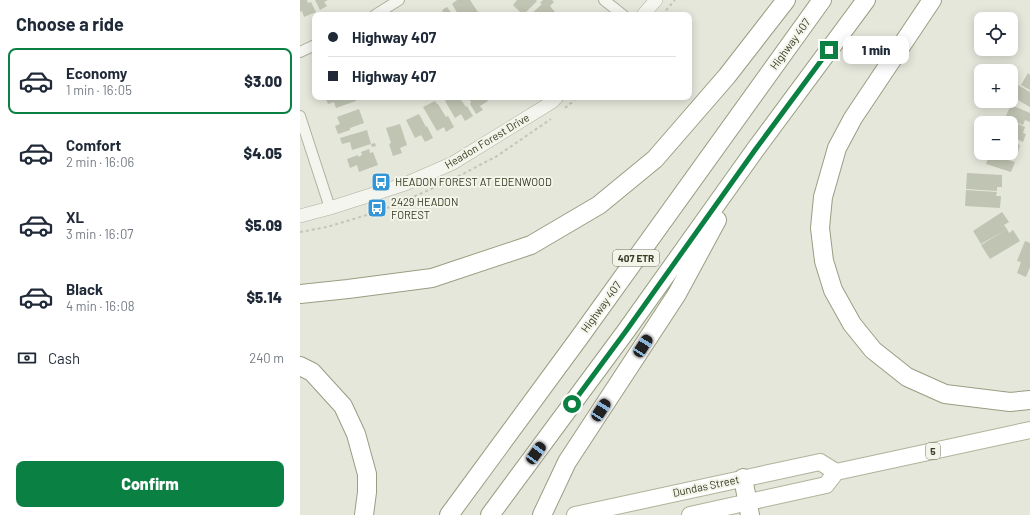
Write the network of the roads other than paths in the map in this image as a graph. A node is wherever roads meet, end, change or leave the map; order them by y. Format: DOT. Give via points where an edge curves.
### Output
graph roads {
  1 [pos="399,0"];
  2 [pos="604,0"];
  3 [pos="656,0"];
  4 [pos="786,0"];
  5 [pos="822,0"];
  6 [pos="866,0"];
  7 [pos="932,0"];
  8 [pos="380,12"];
  9 [pos="620,12"];
  10 [pos="646,12"];
  11 [pos="312,46"];
  12 [pos="300,52"];
  13 [pos="554,100"];
  14 [pos="300,116"];
  15 [pos="755,150"];
  16 [pos="330,208"];
  17 [pos="300,216"];
  18 [pos="300,294"];
  19 [pos="300,366"];
  20 [pos="1030,400"];
  21 [pos="1030,430"];
  22 [pos="836,472"];
  23 [pos="743,478"];
  24 [pos="749,509"];
  25 [pos="364,515"];
  26 [pos="449,515"];
  27 [pos="490,515"];
  28 [pos="542,515"];
  29 [pos="575,515"];
  30 [pos="690,515"];
  1 -- 8 [label="street"];
  2 -- 9 [label="street"];
  3 -- 10 [label="street"];
  4 -- 18 [label="highway" via="727,76 655,159 599,205 531,244 432,278"];
  5 -- 26 [label="highway, Highway 407 / 407 ETR"];
  6 -- 15 [label="highway, 407 ETR"];
  7 -- 20 [label="highway" via="853,118 837,148 823,197 820,228 824,261 833,290 852,324 873,350 907,377 945,394 1010,402"];
  11 -- 12 [label="street"];
  13 -- 16 [label="street, Headon Forest Drive" via="453,163 405,184"];
  14 -- 16 [label="street"];
  15 -- 27 [label="highway, 407 ETR"];
  15 -- 28 [label="highway" via="677,294 567,462"];
  16 -- 17 [label="street, Headon Forest Drive"];
  19 -- 25 [label="highway" via="312,372 343,406 356,434 366,474"];
  21 -- 22 [label="main road, 5"];
  22 -- 23 [label="main road, Dundas Street" via="820,462"];
  22 -- 24 [label="main road" via="826,485"];
  23 -- 24 [label="highway"];
  23 -- 29 [label="main road, Dundas Street"];
  24 -- 30 [label="main road"];
}
